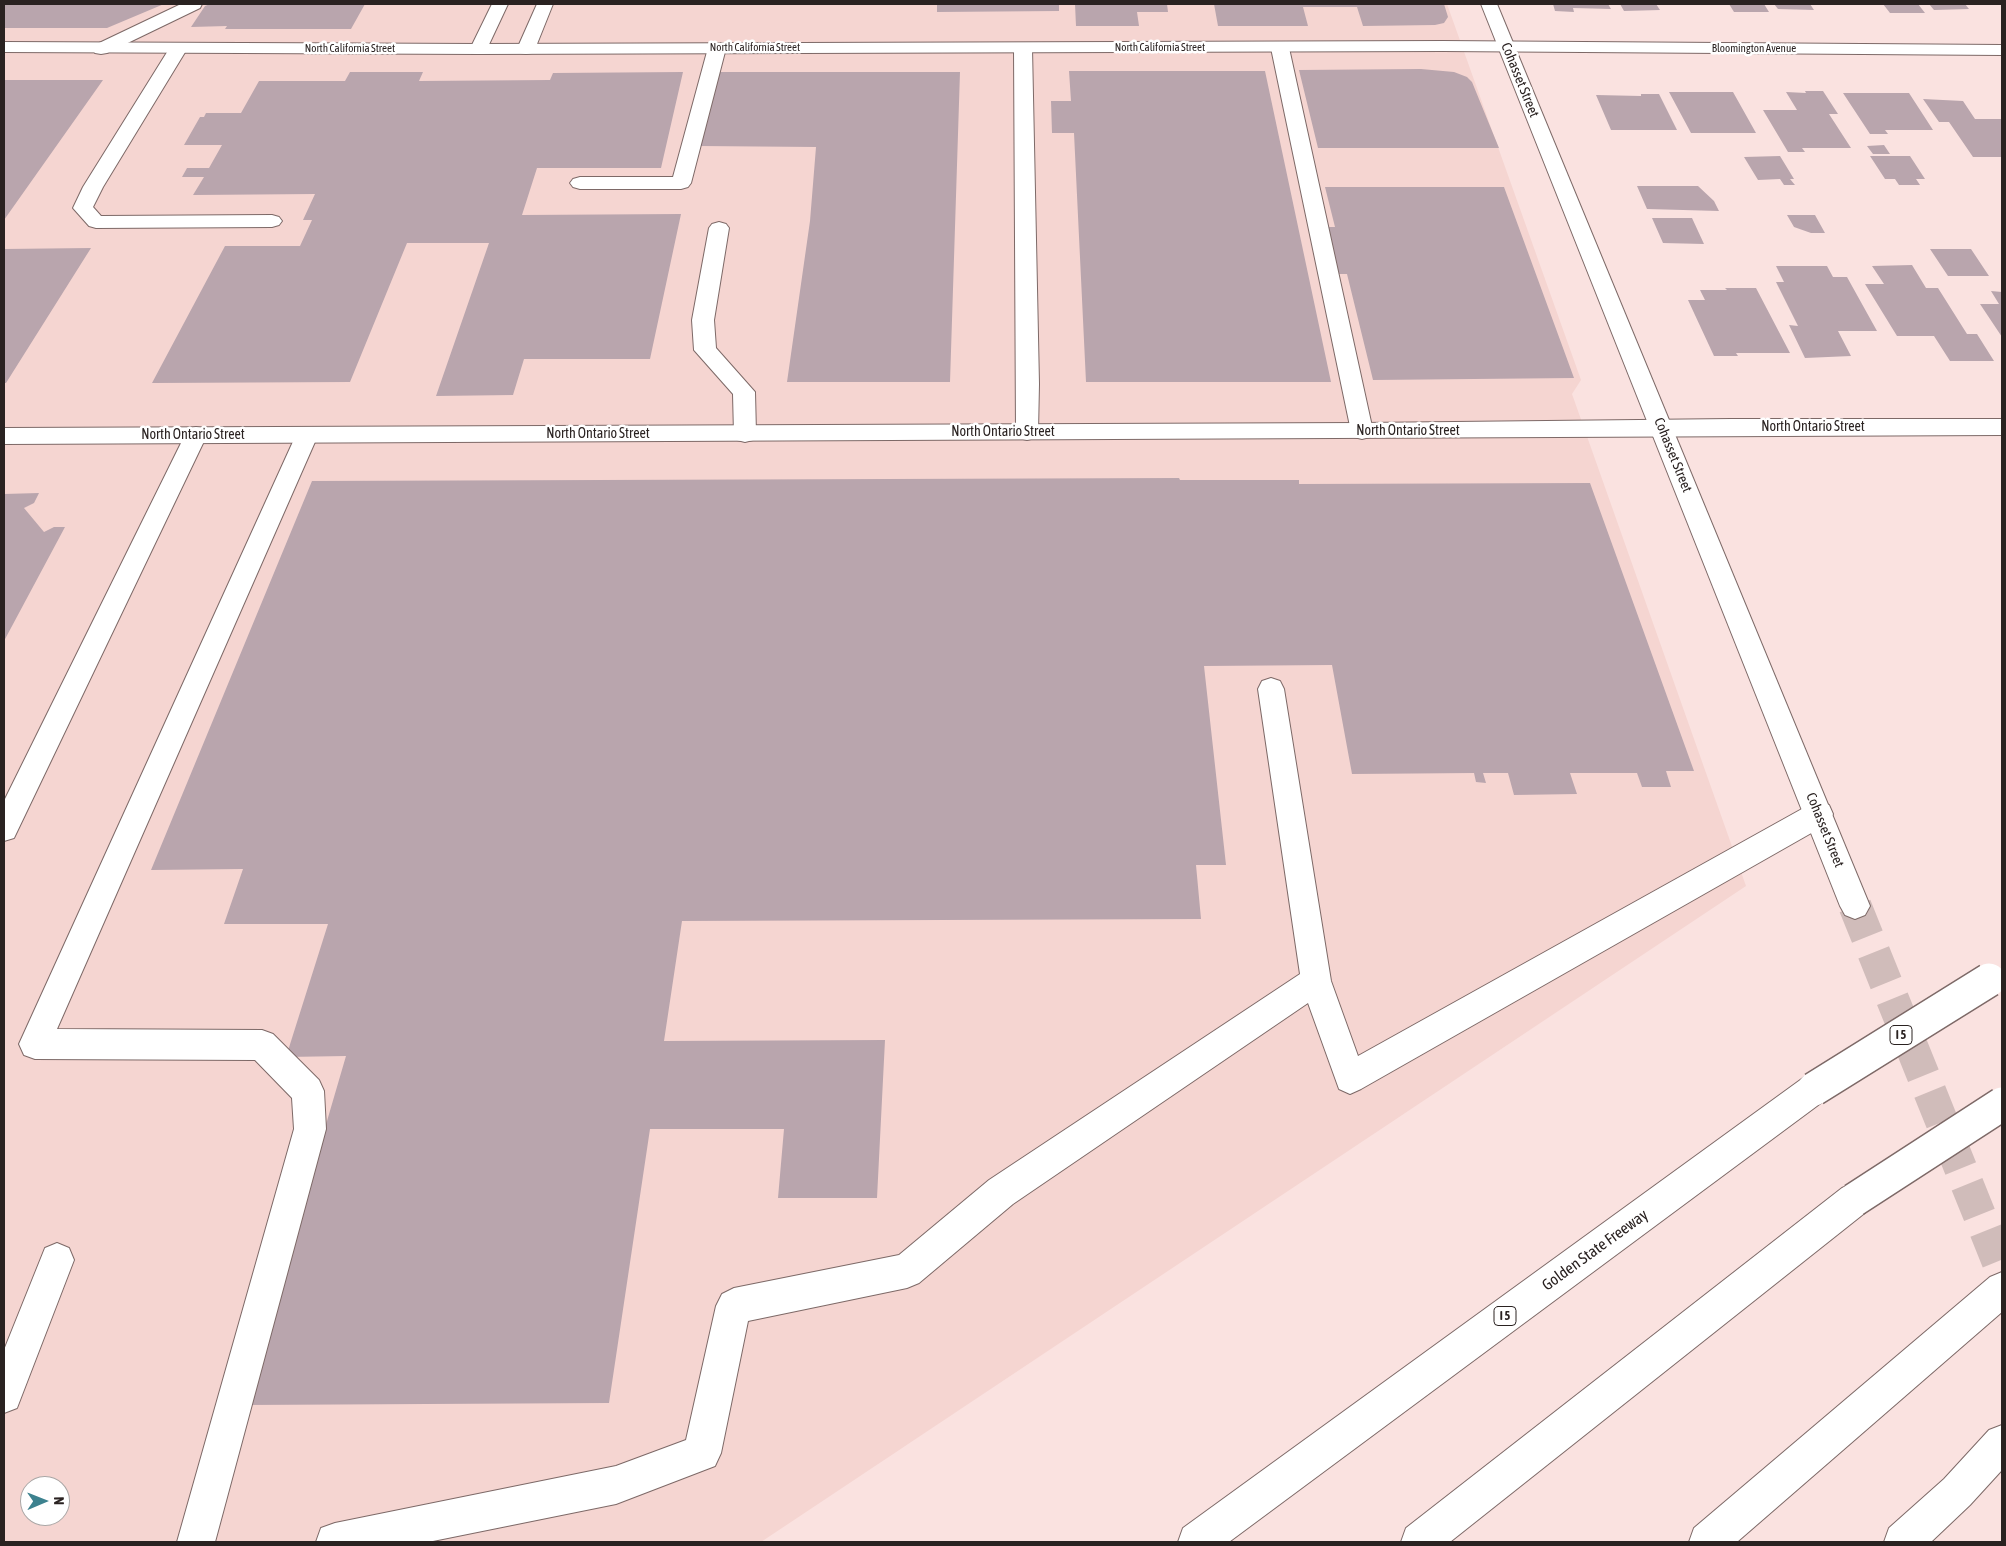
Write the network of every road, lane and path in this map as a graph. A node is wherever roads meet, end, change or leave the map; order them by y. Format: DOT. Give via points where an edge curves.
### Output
graph roads {
  1 [pos="194,4"];
  2 [pos="500,4"];
  3 [pos="545,4"];
  4 [pos="1489,4"];
  5 [pos="4,47"];
  6 [pos="1506,47"];
  7 [pos="526,48"];
  8 [pos="717,48"];
  9 [pos="1023,48"];
  10 [pos="1280,48"];
  11 [pos="101,49"];
  12 [pos="178,49"];
  13 [pos="479,49"];
  14 [pos="2002,50"];
  15 [pos="580,183"];
  16 [pos="272,221"];
  17 [pos="719,228"];
  18 [pos="1662,427"];
  19 [pos="2002,427"];
  20 [pos="1362,431"];
  21 [pos="1027,432"];
  22 [pos="745,434"];
  23 [pos="196,435"];
  24 [pos="307,435"];
  25 [pos="4,436"];
  26 [pos="1271,689"];
  27 [pos="1819,814"];
  28 [pos="4,828"];
  29 [pos="1855,906"];
  30 [pos="1996,975"];
  31 [pos="1316,982"];
  32 [pos="2002,1104"];
  33 [pos="57,1260"];
  34 [pos="2002,1289"];
  35 [pos="4,1395"];
  36 [pos="2002,1444"];
  37 [pos="196,1542"];
  38 [pos="335,1542"];
  39 [pos="1196,1542"];
  40 [pos="1420,1542"];
  41 [pos="1708,1542"];
  42 [pos="1903,1542"];
  1 -- 11 [label="main road"];
  2 -- 13 [label="main road"];
  3 -- 7 [label="main road"];
  4 -- 6 [label="main road, Cohasset Street"];
  5 -- 11 [label="main road, North California Street"];
  6 -- 10 [label="main road, North California Street"];
  6 -- 14 [label="main road, Bloomington Avenue"];
  6 -- 18 [label="main road, Cohasset Street"];
  7 -- 8 [label="main road, North California Street"];
  7 -- 13 [label="main road, North California Street"];
  8 -- 9 [label="main road, North California Street"];
  8 -- 15 [label="main road" via="681,183"];
  9 -- 10 [label="main road, North California Street"];
  9 -- 21 [label="main road"];
  10 -- 20 [label="main road"];
  11 -- 12 [label="main road, North California Street"];
  12 -- 13 [label="main road, North California Street"];
  12 -- 16 [label="main road" via="83,208 96,222"];
  17 -- 22 [label="main road" via="703,320 705,350 744,392"];
  18 -- 19 [label="main road, North Ontario Street"];
  18 -- 20 [label="main road, North Ontario Street"];
  18 -- 27 [label="main road, Cohasset Street"];
  20 -- 21 [label="main road, North Ontario Street"];
  21 -- 22 [label="main road, North Ontario Street"];
  22 -- 24 [label="main road, North Ontario Street"];
  23 -- 24 [label="main road, North Ontario Street"];
  23 -- 25 [label="main road, North Ontario Street"];
  23 -- 28 [label="main road"];
  24 -- 37 [label="main road" via="35,1044 262,1045 308,1091 310,1129"];
  26 -- 31 [label="main road"];
  27 -- 29 [label="main road, Cohasset Street"];
  27 -- 31 [label="main road" via="1350,1078"];
  30 -- 39 [label="main road, Golden State Freeway / I 5, bridge" via="1814,1089"];
  31 -- 38 [label="main road" via="1001,1192 907,1271 734,1306 702,1453 616,1484"];
  32 -- 40 [label="main road, bridge" via="1854,1200"];
  33 -- 35 [label="main road"];
  34 -- 41 [label="main road"];
  36 -- 42 [label="main road"];
}
